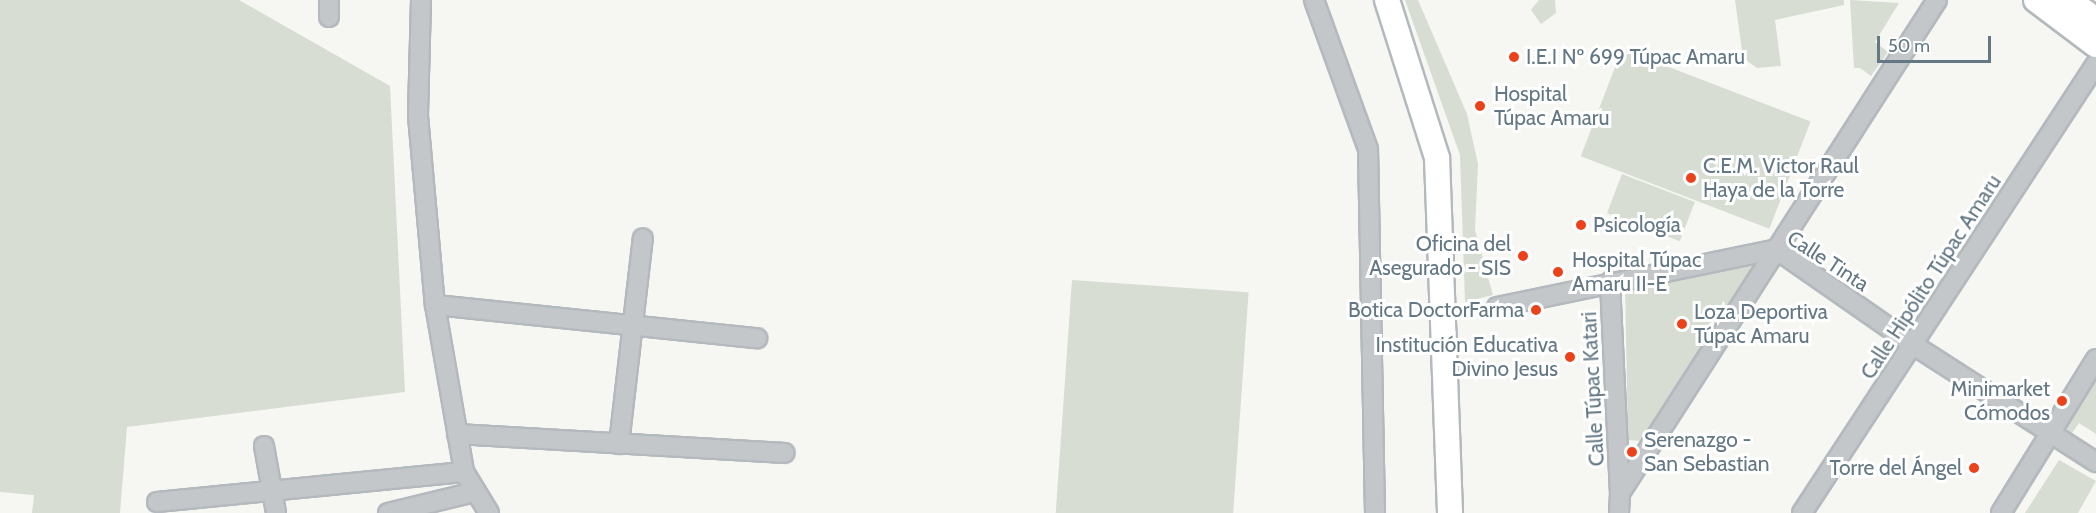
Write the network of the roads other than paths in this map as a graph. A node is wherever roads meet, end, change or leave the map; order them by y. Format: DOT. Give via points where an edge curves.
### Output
graph roads {
  1 [pos="421,0"];
  2 [pos="1314,0"];
  3 [pos="1387,0"];
  4 [pos="1937,0"];
  5 [pos="2036,0"];
  6 [pos="2066,0"];
  7 [pos="2096,22"];
  8 [pos="2096,45"];
  9 [pos="2096,64"];
  10 [pos="643,237"];
  11 [pos="1776,249"];
  12 [pos="1610,282"];
  13 [pos="435,305"];
  14 [pos="1497,307"];
  15 [pos="634,325"];
  16 [pos="757,338"];
  17 [pos="1915,346"];
  18 [pos="2096,358"];
  19 [pos="457,434"];
  20 [pos="2049,434"];
  21 [pos="619,444"];
  22 [pos="264,446"];
  23 [pos="784,453"];
  24 [pos="2096,462"];
  25 [pos="464,472"];
  26 [pos="271,491"];
  27 [pos="475,492"];
  28 [pos="1620,493"];
  29 [pos="157,502"];
  30 [pos="276,513"];
  31 [pos="388,513"];
  32 [pos="489,513"];
  33 [pos="1376,513"];
  34 [pos="1450,513"];
  35 [pos="1620,513"];
  36 [pos="1802,513"];
  37 [pos="2001,513"];
  1 -- 13 [label="street" via="418,116"];
  2 -- 33 [label="street" via="1368,149"];
  3 -- 34 [label="main road" via="1437,158"];
  4 -- 11 [label="street"];
  5 -- 8 [label="main road"];
  6 -- 7 [label="main road"];
  9 -- 17 [label="street, Calle Hipólito Túpac Amaru"];
  10 -- 15 [label="street"];
  11 -- 12 [label="street, Calle Tinta"];
  11 -- 17 [label="street, Calle Tinta"];
  11 -- 28 [label="street"];
  12 -- 14 [label="street, Calle Tinta"];
  12 -- 28 [label="street, Calle Túpac Katari"];
  13 -- 15 [label="street"];
  13 -- 19 [label="street"];
  15 -- 16 [label="street"];
  15 -- 21 [label="street"];
  17 -- 20 [label="street, Calle Tinta"];
  17 -- 36 [label="street, Calle Hipólito Túpac Amaru"];
  18 -- 20 [label="street"];
  19 -- 21 [label="street"];
  19 -- 25 [label="street"];
  20 -- 24 [label="street, Calle Tinta"];
  20 -- 37 [label="street"];
  21 -- 23 [label="street"];
  22 -- 26 [label="street"];
  25 -- 26 [label="street"];
  25 -- 27 [label="street"];
  26 -- 29 [label="street"];
  26 -- 30 [label="street"];
  27 -- 31 [label="street"];
  27 -- 32 [label="street"];
  28 -- 35 [label="street, Calle Túpac Katari"];
}
